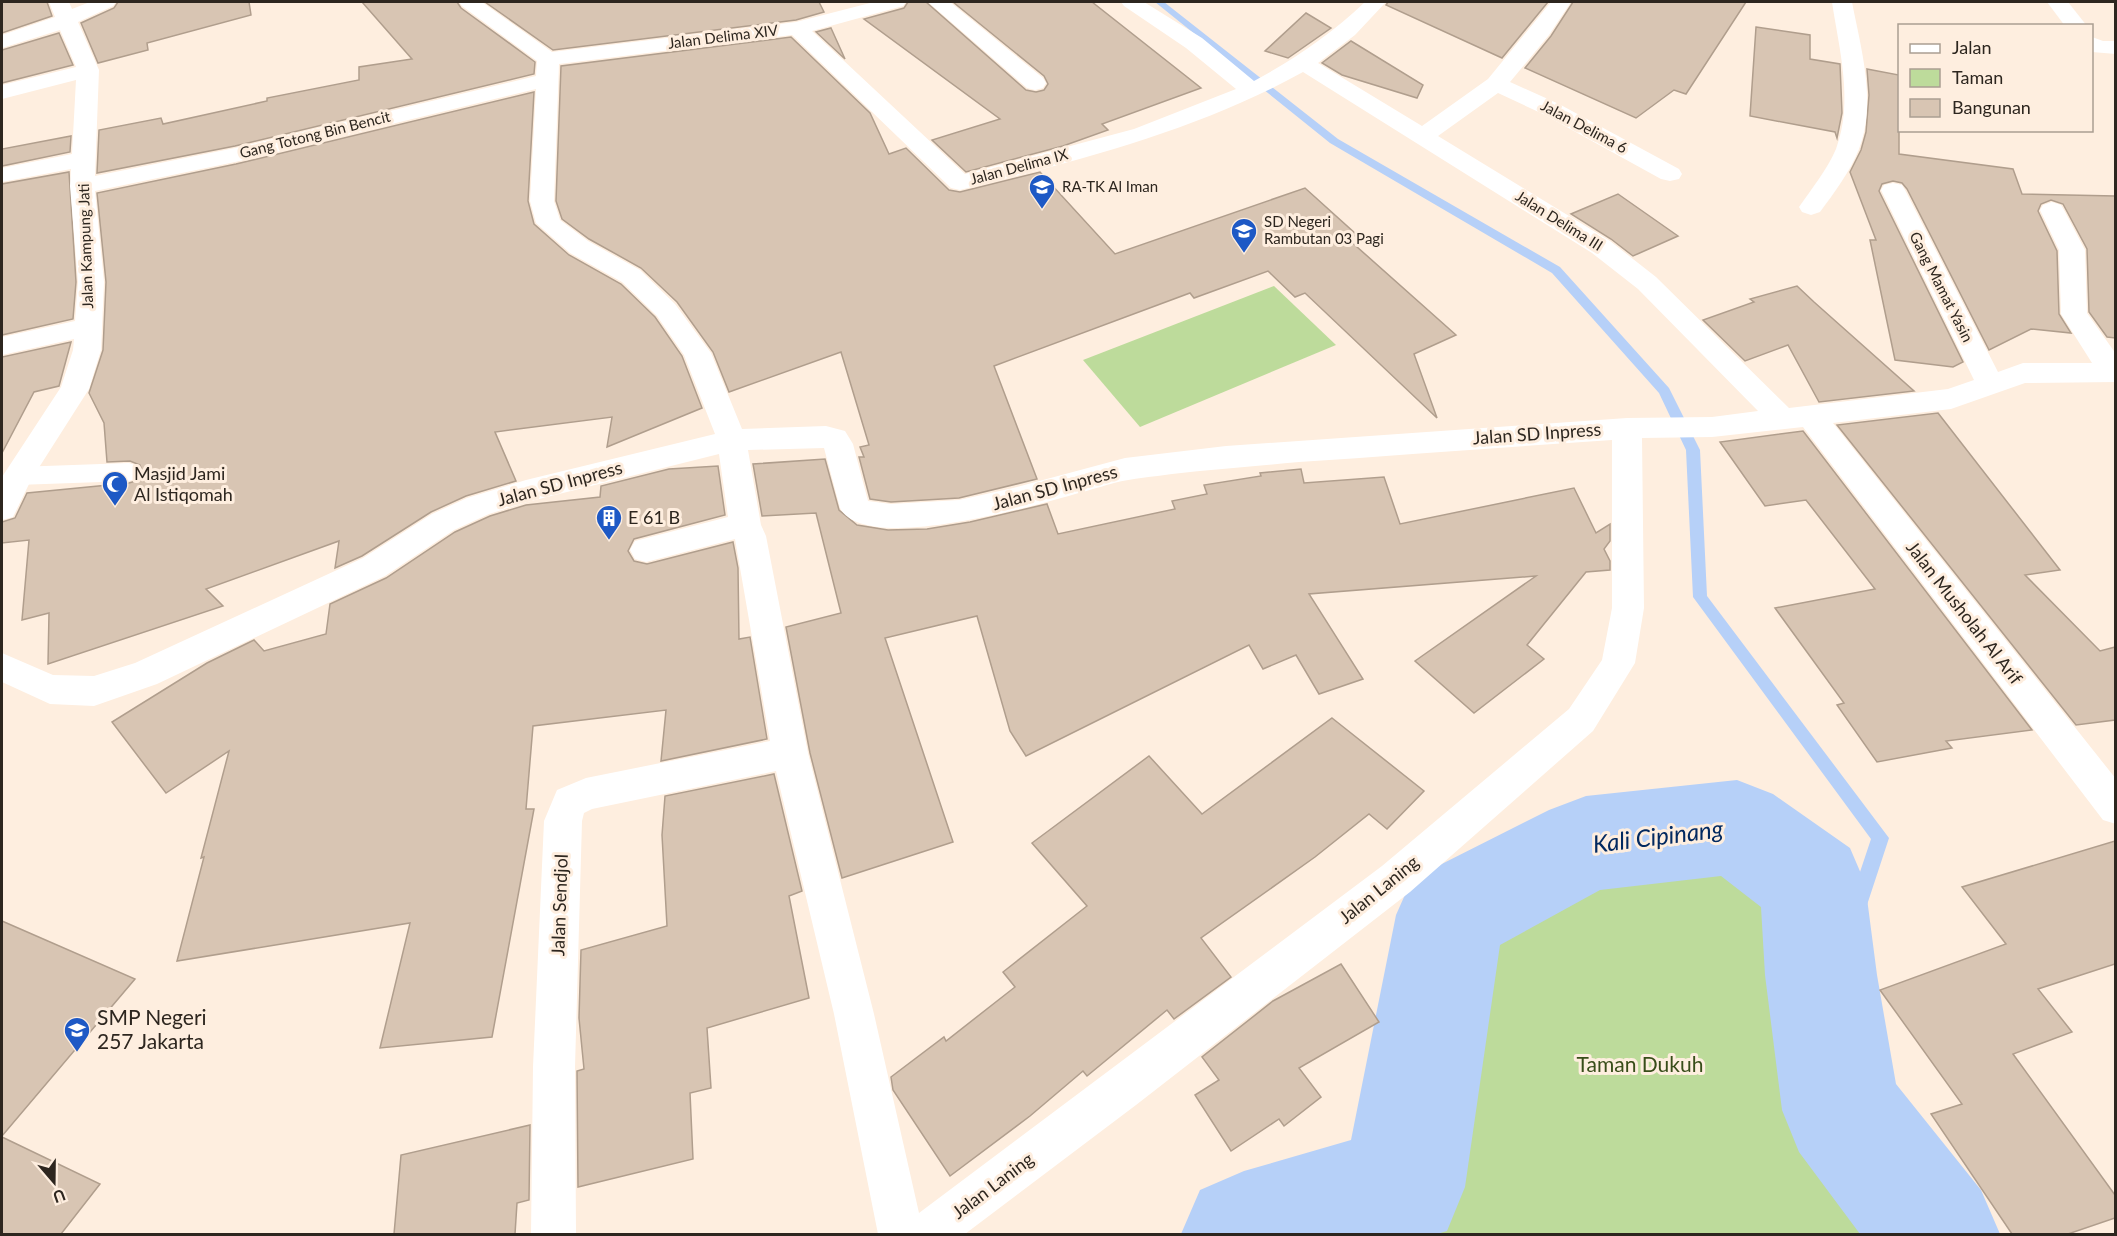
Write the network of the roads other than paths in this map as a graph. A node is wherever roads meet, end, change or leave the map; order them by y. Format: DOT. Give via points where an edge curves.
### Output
graph roads {
  1 [pos="106,2"];
  2 [pos="469,2"];
  3 [pos="896,2"];
  4 [pos="938,2"];
  5 [pos="1131,2"];
  6 [pos="1376,2"];
  7 [pos="1561,2"];
  8 [pos="1842,2"];
  9 [pos="2057,2"];
  10 [pos="62,10"];
  11 [pos="2075,24"];
  12 [pos="797,28"];
  13 [pos="2,42"];
  14 [pos="2093,44"];
  15 [pos="2115,48"];
  16 [pos="1303,63"];
  17 [pos="547,69"];
  18 [pos="88,70"];
  19 [pos="1035,83"];
  20 [pos="1496,84"];
  21 [pos="1255,90"];
  22 [pos="2,92"];
  23 [pos="1423,136"];
  24 [pos="84,159"];
  25 [pos="1670,174"];
  26 [pos="2,175"];
  27 [pos="82,186"];
  28 [pos="1893,190"];
  29 [pos="1811,207"];
  30 [pos="2052,210"];
  31 [pos="88,327"];
  32 [pos="2,346"];
  33 [pos="2114,372"];
  34 [pos="1990,384"];
  35 [pos="1798,418"];
  36 [pos="1645,428"];
  37 [pos="732,440"];
  38 [pos="129,472"];
  39 [pos="17,476"];
  40 [pos="2,509"];
  41 [pos="745,525"];
  42 [pos="646,550"];
  43 [pos="2,667"];
  44 [pos="790,753"];
  45 [pos="2115,808"];
  46 [pos="553,1234"];
  47 [pos="901,1234"];
  48 [pos="928,1234"];
  1 -- 10 [label="street"];
  2 -- 17 [label="street"];
  3 -- 12 [label="street, Jalan Delima XIV"];
  4 -- 19 [label="street"];
  5 -- 21 [label="street" via="1194,43"];
  6 -- 16 [label="street"];
  7 -- 20 [label="street"];
  8 -- 29 [label="street" via="1856,111 1849,146"];
  9 -- 11 [label="street"];
  10 -- 13 [label="street" via="43,30"];
  10 -- 18 [label="street, Jalan Kampung Jati"];
  12 -- 17 [label="street, Jalan Delima XIV"];
  12 -- 21 [label="street, Jalan Delima IX" via="960,183 1142,134"];
  14 -- 15 [label="street"];
  16 -- 21 [label="street"];
  16 -- 23 [label="street, Jalan Delima III"];
  17 -- 27 [label="street, Gang Totong Bin Bencit" via="235,155"];
  17 -- 37 [label="street" via="542,201 549,223 579,247 631,276 666,310 697,353"];
  18 -- 22 [label="street"];
  18 -- 24 [label="street, Jalan Kampung Jati"];
  20 -- 23 [label="street"];
  20 -- 25 [label="street, Jalan Delima 6" via="1551,108"];
  23 -- 35 [label="street, Jalan Delima III" via="1586,237 1647,283"];
  24 -- 26 [label="street"];
  24 -- 27 [label="street, Jalan Kampung Jati"];
  27 -- 31 [label="street, Jalan Kampung Jati" via="91,282"];
  28 -- 34 [label="street, Gang Mamat Yasin"];
  30 -- 33 [label="street" via="2072,250 2074,314"];
  31 -- 32 [label="street"];
  31 -- 39 [label="street, Jalan Kampung Jati" via="87,350 75,389"];
  33 -- 34 [label="street, Jalan SD Inpress" via="2023,373"];
  34 -- 35 [label="street, Jalan SD Inpress" via="1952,399"];
  35 -- 36 [label="street, Jalan SD Inpress" via="1712,427"];
  35 -- 45 [label="street, Jalan Musholah Al Arif"];
  36 -- 37 [label="street, Jalan SD Inpress" via="1226,457 1125,469 959,512 907,516 867,514 855,508 835,439"];
  36 -- 48 [label="street, Jalan Laning" via="1628,608 1618,663 1581,720 1396,879"];
  37 -- 41 [label="street"];
  37 -- 43 [label="street, Jalan SD Inpress" via="526,491 478,507 443,522 374,567 145,674 94,691 50,689"];
  38 -- 39 [label="lane"];
  39 -- 40 [label="street, Jalan Kampung Jati"];
  41 -- 42 [label="street"];
  41 -- 44 [label="street"];
  44 -- 46 [label="street, Jalan Sendjol" via="586,794 570,802 563,822 554,1067"];
  44 -- 47 [label="street" via="854,1014"];
}
